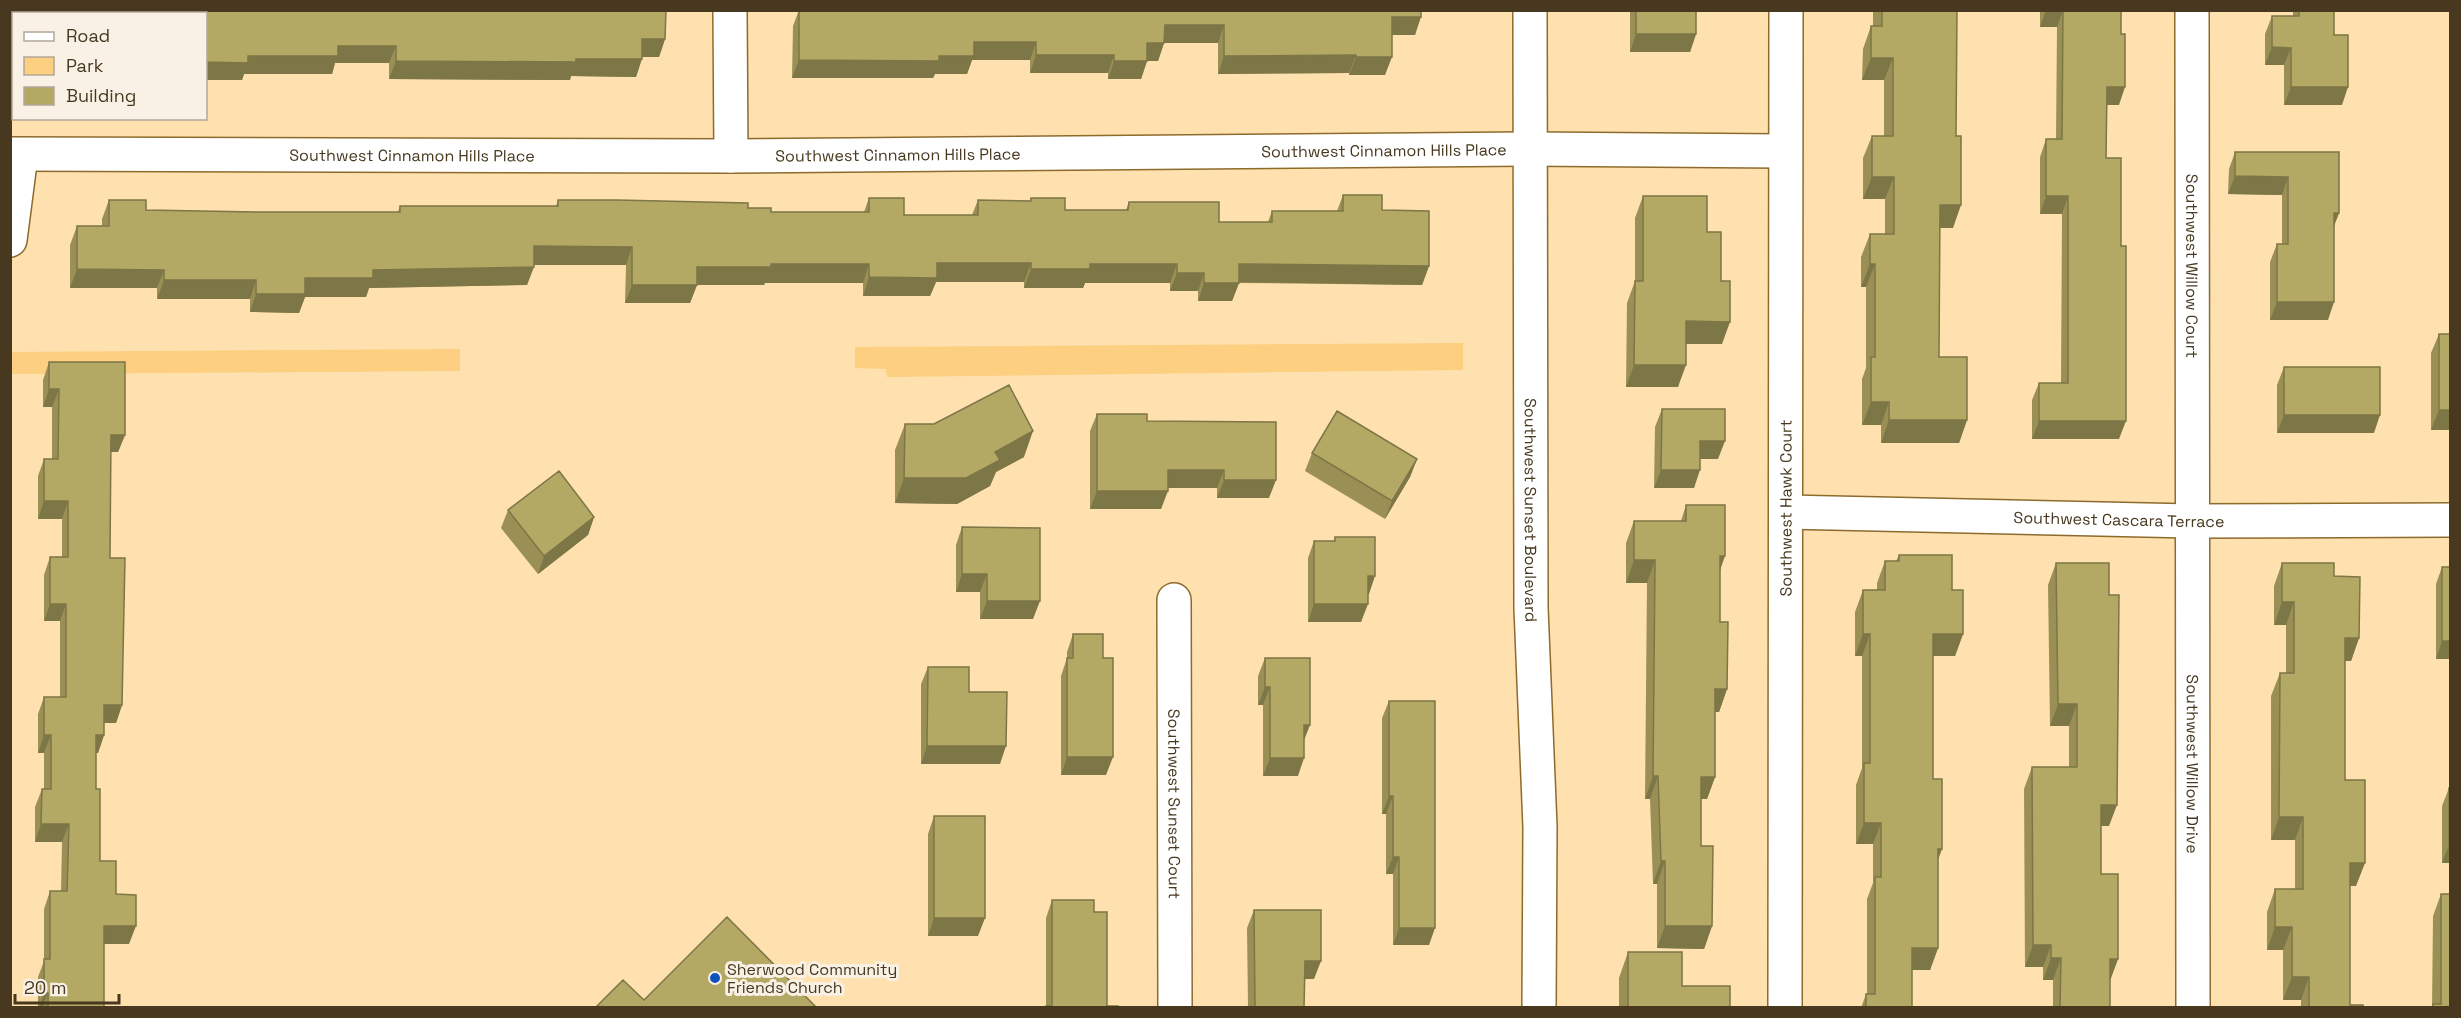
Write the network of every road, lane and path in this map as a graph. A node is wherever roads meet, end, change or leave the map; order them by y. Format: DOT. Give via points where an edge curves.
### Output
graph roads {
  1 [pos="730,10"];
  2 [pos="1530,10"];
  3 [pos="1785,10"];
  4 [pos="2192,10"];
  5 [pos="1529,149"];
  6 [pos="1785,151"];
  7 [pos="16,154"];
  8 [pos="731,156"];
  9 [pos="10,240"];
  10 [pos="1787,512"];
  11 [pos="2451,519"];
  12 [pos="2191,521"];
  13 [pos="1174,600"];
  14 [pos="1175,1008"];
  15 [pos="1539,1008"];
  16 [pos="1785,1008"];
  17 [pos="2193,1008"];
  1 -- 8 [label="street"];
  2 -- 5 [label="street, Southwest Sunset Boulevard"];
  3 -- 6 [label="street, Southwest Hawk Court"];
  4 -- 12 [label="street, Southwest Willow Court"];
  5 -- 6 [label="street, Southwest Cinnamon Hills Place"];
  5 -- 8 [label="street, Southwest Cinnamon Hills Place"];
  5 -- 15 [label="street, Southwest Sunset Boulevard" via="1531,608 1540,827"];
  6 -- 10 [label="street, Southwest Hawk Court"];
  7 -- 8 [label="street, Southwest Cinnamon Hills Place"];
  7 -- 9 [label="street"];
  10 -- 12 [label="street, Southwest Cascara Terrace"];
  10 -- 16 [label="street, Southwest Hawk Court"];
  11 -- 12 [label="street, Southwest Cascara Terrace"];
  12 -- 17 [label="street, Southwest Willow Drive"];
  13 -- 14 [label="street, Southwest Sunset Court"];
}
